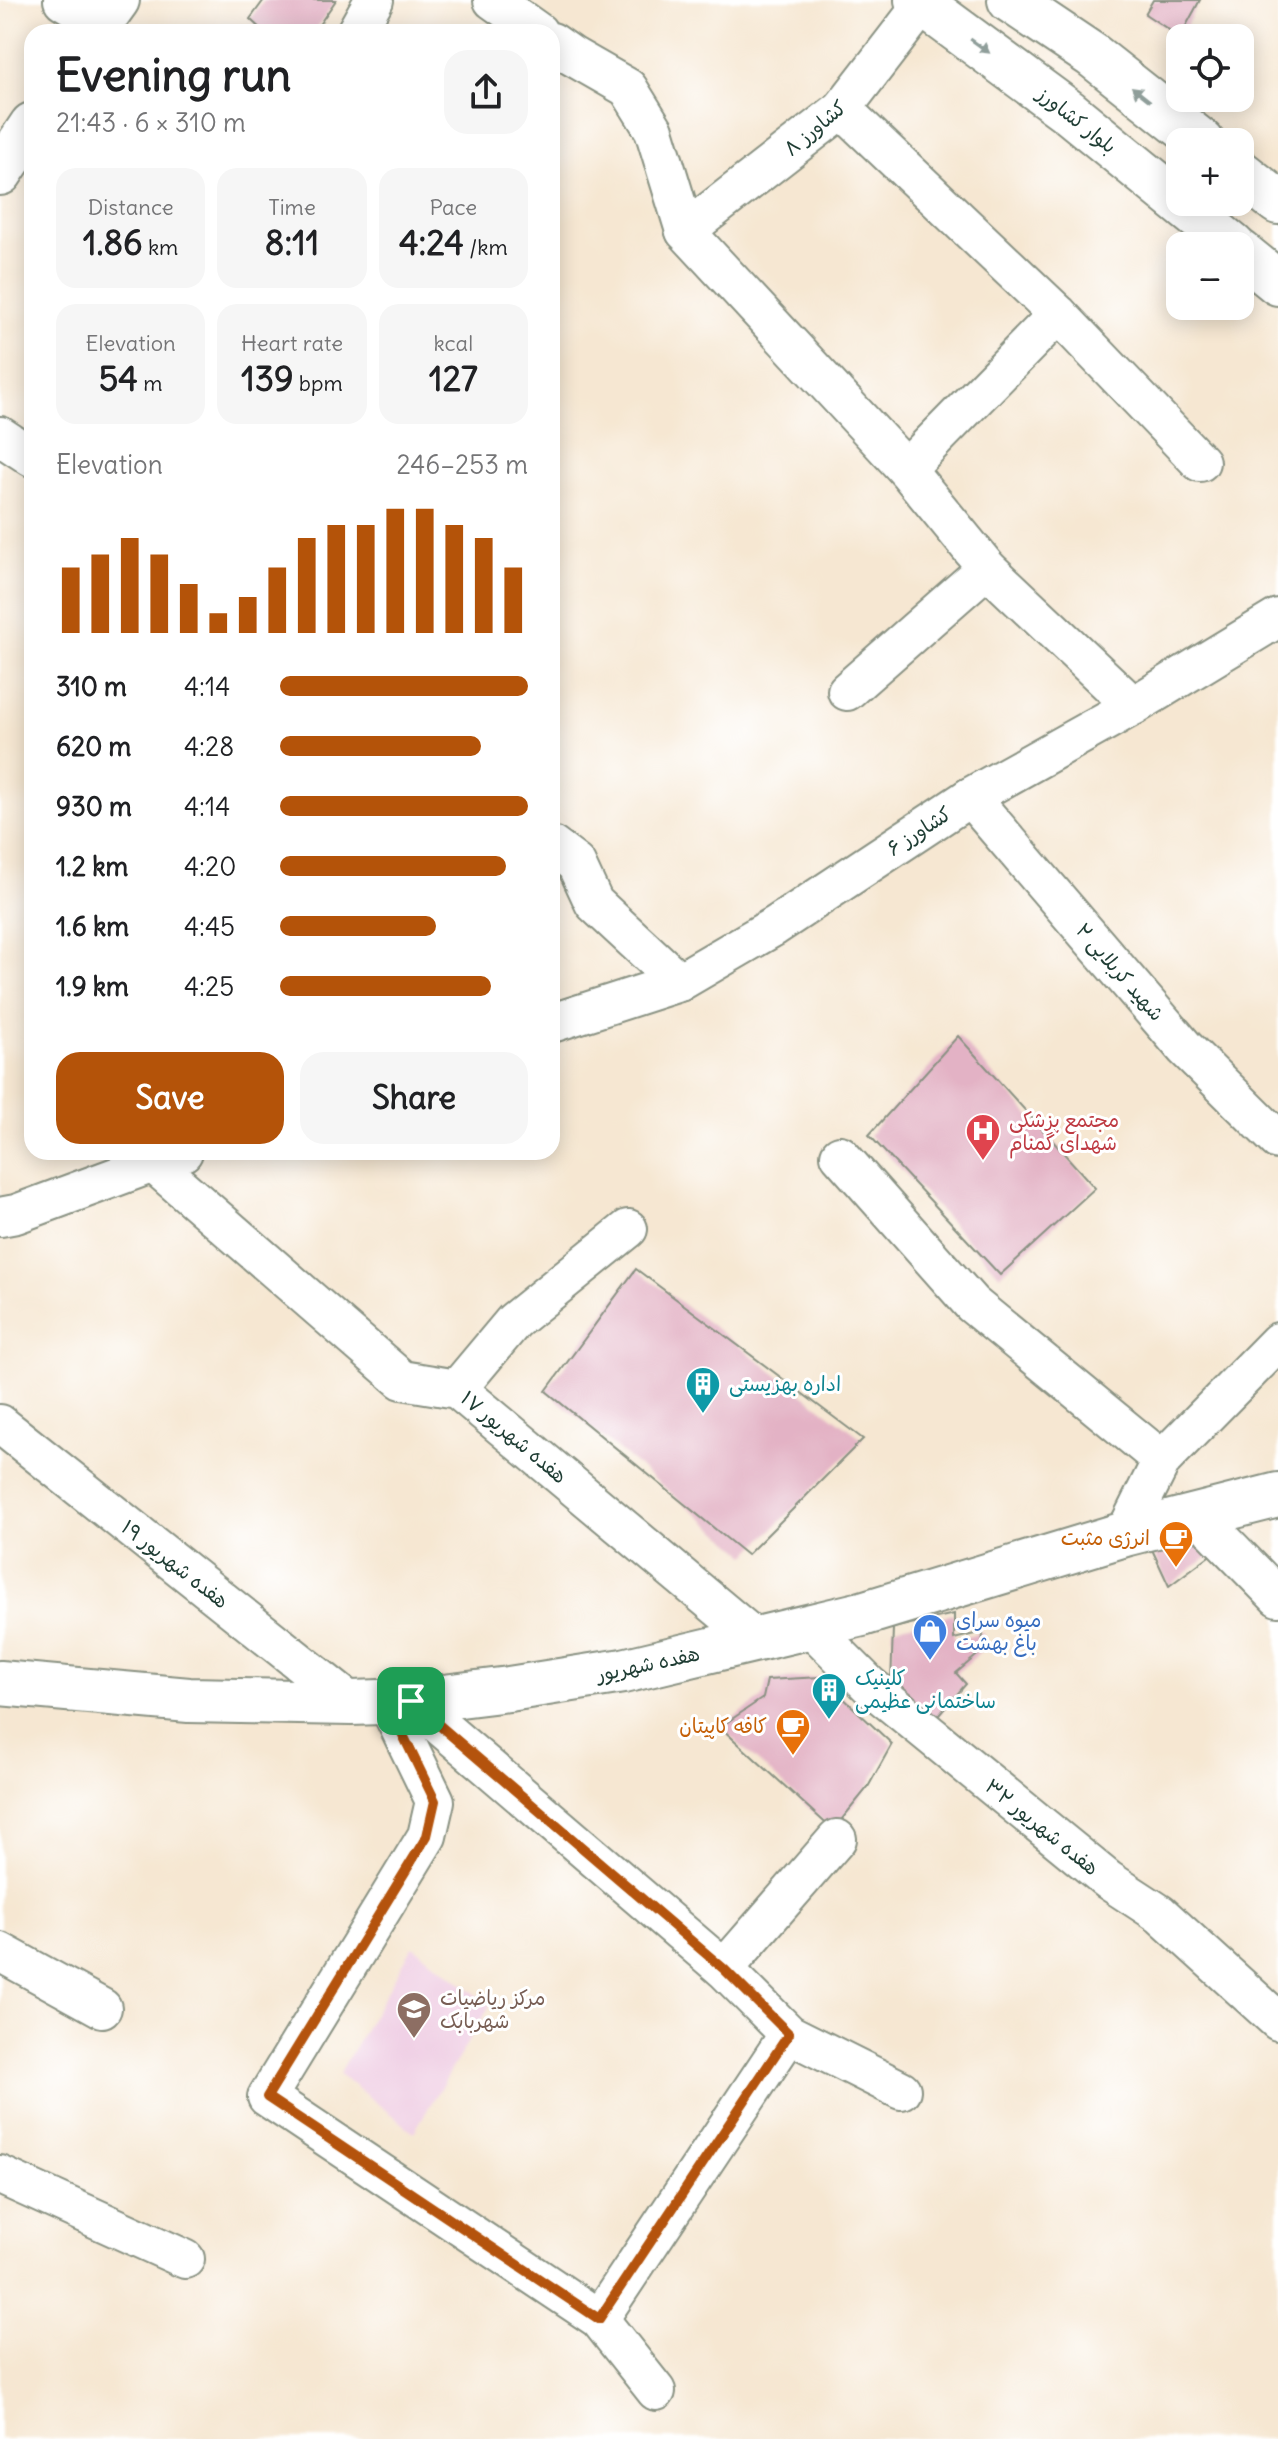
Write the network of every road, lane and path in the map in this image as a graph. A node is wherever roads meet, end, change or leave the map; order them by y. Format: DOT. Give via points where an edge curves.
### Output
graph roads {
  1 [pos="63,0"];
  2 [pos="374,0"];
  3 [pos="493,0"];
  4 [pos="1010,0"];
  5 [pos="920,2"];
  6 [pos="104,18"];
  7 [pos="360,24"];
  8 [pos="527,24"];
  9 [pos="560,48"];
  10 [pos="842,109"];
  11 [pos="1184,128"];
  12 [pos="24,137"];
  13 [pos="0,173"];
  14 [pos="1254,183"];
  15 [pos="1278,202"];
  16 [pos="685,231"];
  17 [pos="1216,232"];
  18 [pos="1254,263"];
  19 [pos="1278,283"];
  20 [pos="1058,314"];
  21 [pos="0,436"];
  22 [pos="24,452"];
  23 [pos="1200,462"];
  24 [pos="906,469"];
  25 [pos="987,568"];
  26 [pos="1278,618"];
  27 [pos="847,691"];
  28 [pos="1133,706"];
  29 [pos="970,797"];
  30 [pos="560,852"];
  31 [pos="679,982"];
  32 [pos="560,1020"];
  33 [pos="1278,1140"];
  34 [pos="840,1155"];
  35 [pos="160,1160"];
  36 [pos="171,1160"];
  37 [pos="0,1217"];
  38 [pos="628,1229"];
  39 [pos="1278,1342"];
  40 [pos="457,1389"];
  41 [pos="0,1424"];
  42 [pos="1162,1460"];
  43 [pos="1278,1495"];
  44 [pos="1198,1515"];
  45 [pos="1125,1534"];
  46 [pos="1278,1597"];
  47 [pos="811,1627"];
  48 [pos="757,1640"];
  49 [pos="0,1683"];
  50 [pos="383,1702"];
  51 [pos="837,1839"];
  52 [pos="0,1952"];
  53 [pos="724,1969"];
  54 [pos="102,2008"];
  55 [pos="1278,2021"];
  56 [pos="789,2034"];
  57 [pos="901,2090"];
  58 [pos="0,2175"];
  59 [pos="185,2259"];
  60 [pos="599,2319"];
  61 [pos="656,2391"];
  1 -- 6 [label="street"];
  2 -- 7 [label="street"];
  3 -- 8 [label="street"];
  11 -- 4 [label="main road, one-way" via="1092,55"];
  5 -- 10 [label="street, کشاورز ۸"];
  5 -- 17 [label="main road, بلوار کشاورز, one-way" via="1069,112"];
  9 -- 16 [label="street" via="628,88 654,130"];
  10 -- 16 [label="street, کشاورز ۸"];
  10 -- 20 [label="street"];
  12 -- 13 [label="main road"];
  14 -- 15 [label="main road"];
  16 -- 24 [label="street"];
  18 -- 19 [label="main road"];
  20 -- 23 [label="street"];
  20 -- 24 [label="street"];
  21 -- 22 [label="street"];
  24 -- 25 [label="street"];
  25 -- 27 [label="street"];
  25 -- 28 [label="street"];
  26 -- 28 [label="street, کشاورز ۶"];
  28 -- 29 [label="street, کشاورز ۶"];
  29 -- 31 [label="street, کشاورز ۶" via="775,926"];
  29 -- 33 [label="street, شهید کربلایی ۲" via="1185,1048"];
  30 -- 31 [label="street" via="576,864 594,903"];
  31 -- 32 [label="street, کشاورز ۶"];
  34 -- 42 [label="street" via="972,1304"];
  35 -- 37 [label="street"];
  36 -- 40 [label="street, هفده شهریور ۱۷" via="402,1380"];
  38 -- 40 [label="street" via="514,1321"];
  39 -- 42 [label="street"];
  40 -- 48 [label="street, هفده شهریور ۱۷"];
  41 -- 50 [label="street, هفده شهریور ۱۹"];
  42 -- 45 [label="street"];
  43 -- 44 [label="main road, هفده شهریور"];
  44 -- 45 [label="main road, هفده شهریور"];
  44 -- 46 [label="street"];
  45 -- 47 [label="main road, هفده شهریور"];
  47 -- 48 [label="main road, هفده شهریور"];
  47 -- 55 [label="street, هفده شهریور ۳۲" via="869,1685 1108,1880 1160,1914"];
  48 -- 50 [label="main road, هفده شهریور" via="623,1671"];
  49 -- 50 [label="main road, هفده شهریور" via="189,1700"];
  50 -- 53 [label="street, هفده شهریور ۱۹"];
  50 -- 60 [label="street" via="435,1801 427,1836 267,2097"];
  51 -- 53 [label="street"];
  52 -- 54 [label="street"];
  53 -- 56 [label="street, هفده شهریور ۱۹"];
  56 -- 57 [label="street, هفده شهریور ۱۹"];
  56 -- 60 [label="street"];
  58 -- 59 [label="street"];
  60 -- 61 [label="street"];
}
